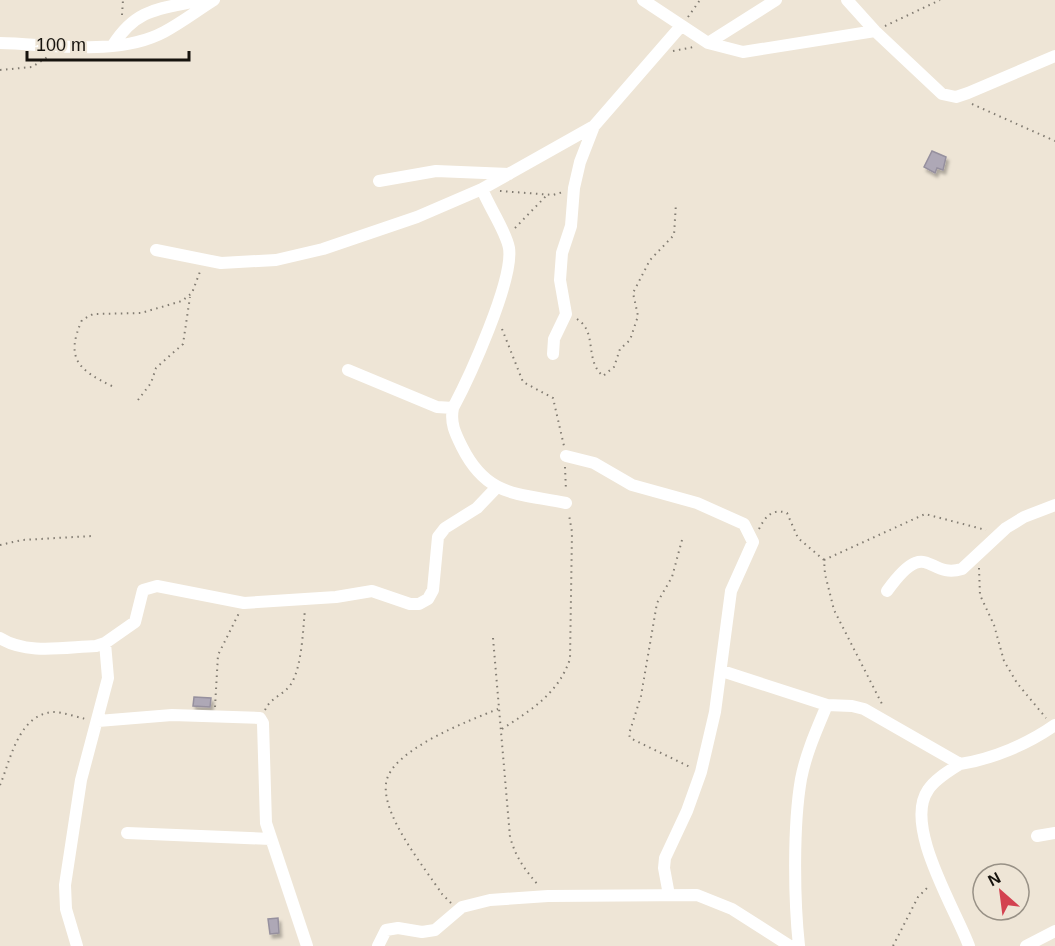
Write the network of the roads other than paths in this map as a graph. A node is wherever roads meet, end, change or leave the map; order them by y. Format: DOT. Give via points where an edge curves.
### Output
graph roads {
  1 [pos="201,0"];
  2 [pos="214,0"];
  3 [pos="644,0"];
  4 [pos="776,0"];
  5 [pos="847,0"];
  6 [pos="681,26"];
  7 [pos="875,31"];
  8 [pos="0,42"];
  9 [pos="708,43"];
  10 [pos="113,45"];
  11 [pos="1055,56"];
  12 [pos="594,126"];
  13 [pos="510,174"];
  14 [pos="379,181"];
  15 [pos="482,189"];
  16 [pos="156,250"];
  17 [pos="553,354"];
  18 [pos="348,369"];
  19 [pos="453,408"];
  20 [pos="566,456"];
  21 [pos="497,487"];
  22 [pos="566,503"];
  23 [pos="1055,505"];
  24 [pos="887,591"];
  25 [pos="0,638"];
  26 [pos="105,643"];
  27 [pos="722,671"];
  28 [pos="827,705"];
  29 [pos="98,721"];
  30 [pos="1054,726"];
  31 [pos="960,764"];
  32 [pos="127,833"];
  33 [pos="1055,833"];
  34 [pos="1037,836"];
  35 [pos="271,839"];
  36 [pos="669,895"];
  37 [pos="1055,931"];
  38 [pos="77,946"];
  39 [pos="307,946"];
  40 [pos="378,946"];
  41 [pos="790,946"];
  42 [pos="799,946"];
  43 [pos="969,946"];
  44 [pos="1026,946"];
  1 -- 10 [label="street" via="139,16"];
  2 -- 10 [label="street" via="163,33"];
  3 -- 6 [label="street"];
  4 -- 9 [label="street"];
  5 -- 7 [label="street"];
  6 -- 9 [label="street"];
  6 -- 12 [label="street"];
  7 -- 9 [label="street" via="743,52"];
  7 -- 11 [label="street" via="928,84 942,94 956,97"];
  8 -- 10 [label="street"];
  12 -- 13 [label="street"];
  12 -- 17 [label="street" via="574,188 571,226 562,253 566,314 554,339"];
  13 -- 14 [label="street" via="436,171"];
  13 -- 15 [label="street"];
  15 -- 16 [label="street" via="391,228 323,249 246,263 206,262"];
  15 -- 19 [label="street" via="507,240 509,259 482,348"];
  18 -- 19 [label="street" via="437,407"];
  19 -- 21 [label="street" via="452,428 471,465"];
  20 -- 27 [label="street" via="594,463 632,484 697,503 744,524 753,542 731,591"];
  21 -- 22 [label="street"];
  21 -- 26 [label="street" via="477,508 445,528 438,537 437,574 428,599 419,604 372,591 244,603 167,587 148,587 143,590 135,622"];
  23 -- 24 [label="street" via="1024,517 999,533 959,571 926,562 911,563"];
  25 -- 26 [label="street" via="29,648"];
  26 -- 29 [label="street" via="108,678"];
  27 -- 28 [label="street"];
  27 -- 36 [label="street" via="701,772 665,858"];
  28 -- 31 [label="street" via="852,706 890,722"];
  28 -- 42 [label="street" via="801,780"];
  29 -- 35 [label="street" via="172,715 260,718 264,723 266,823"];
  29 -- 38 [label="street" via="81,780 65,885 66,909"];
  30 -- 31 [label="street" via="1015,747"];
  31 -- 43 [label="street" via="928,789 922,803 923,827 937,877"];
  32 -- 35 [label="street"];
  33 -- 34 [label="street"];
  35 -- 39 [label="street"];
  36 -- 40 [label="street" via="490,900 462,907 435,930 386,930"];
  36 -- 41 [label="street" via="697,895 713,900"];
  37 -- 44 [label="street"];
}
